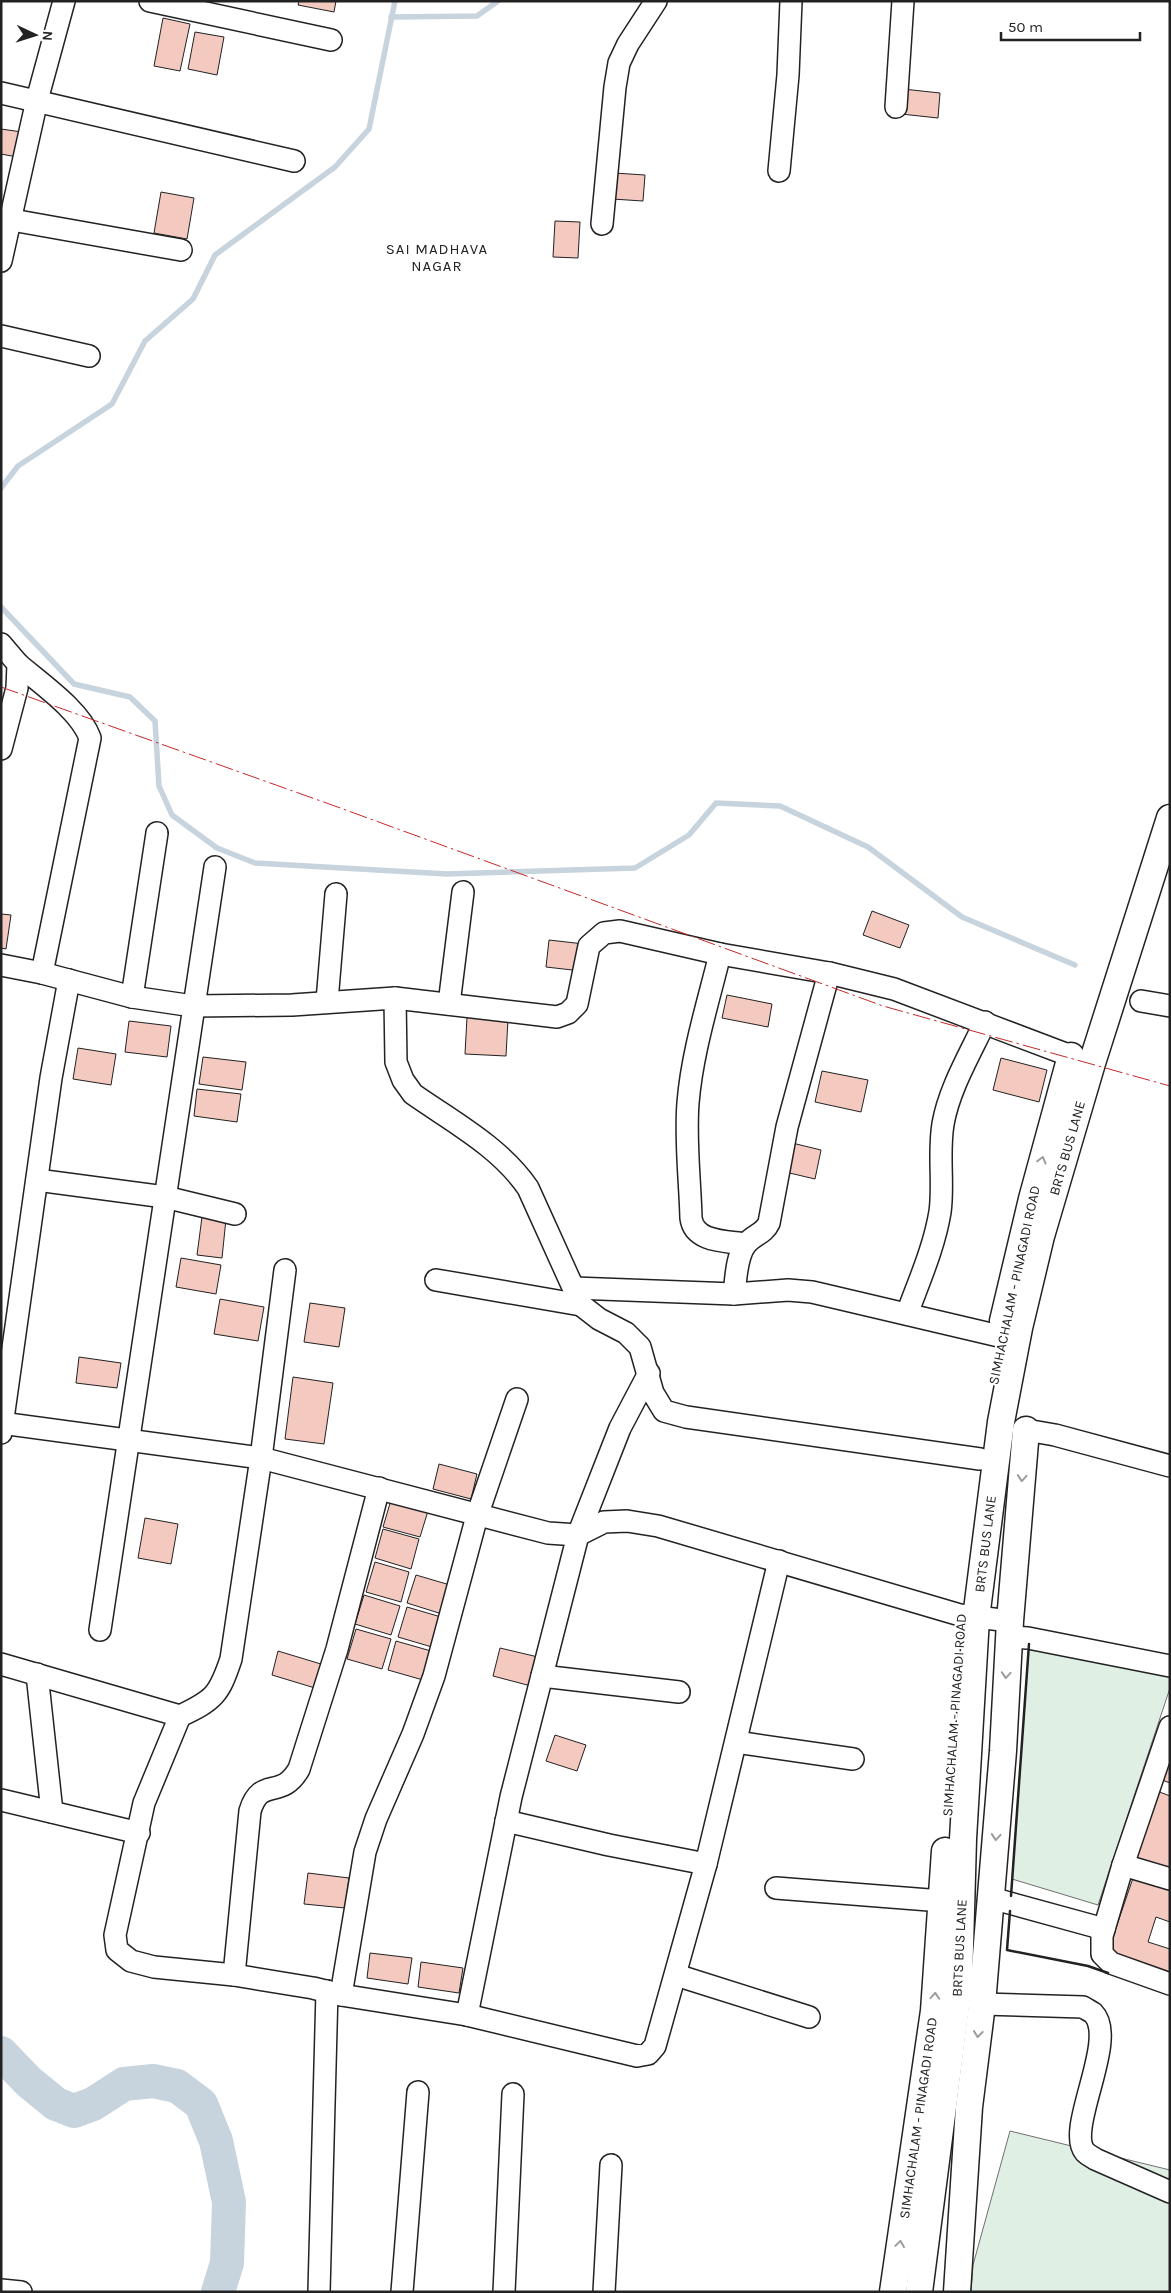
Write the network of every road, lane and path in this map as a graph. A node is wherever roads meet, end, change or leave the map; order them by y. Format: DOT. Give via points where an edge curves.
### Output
graph roads {
  1 [pos="64,1"];
  2 [pos="150,1"];
  3 [pos="656,1"];
  4 [pos="791,1"];
  5 [pos="903,1"];
  6 [pos="222,9"];
  7 [pos="331,40"];
  8 [pos="1,93"];
  9 [pos="37,100"];
  10 [pos="896,107"];
  11 [pos="294,161"];
  12 [pos="779,171"];
  13 [pos="6,219"];
  14 [pos="602,224"];
  15 [pos="180,250"];
  16 [pos="1,261"];
  17 [pos="1,336"];
  18 [pos="90,356"];
  19 [pos="1,644"];
  20 [pos="18,664"];
  21 [pos="1,749"];
  22 [pos="1170,818"];
  23 [pos="157,833"];
  24 [pos="215,867"];
  25 [pos="463,892"];
  26 [pos="336,894"];
  27 [pos="720,954"];
  28 [pos="1,965"];
  29 [pos="42,973"];
  30 [pos="829,973"];
  31 [pos="69,980"];
  32 [pos="132,997"];
  33 [pos="396,998"];
  34 [pos="1141,1001"];
  35 [pos="327,1002"];
  36 [pos="449,1004"];
  37 [pos="193,1006"];
  38 [pos="1170,1006"];
  39 [pos="985,1022"];
  40 [pos="1071,1056"];
  41 [pos="37,1180"];
  42 [pos="165,1197"];
  43 [pos="235,1214"];
  44 [pos="745,1244"];
  45 [pos="285,1270"];
  46 [pos="436,1280"];
  47 [pos="734,1294"];
  48 [pos="577,1297"];
  49 [pos="907,1314"];
  50 [pos="1000,1336"];
  51 [pos="649,1373"];
  52 [pos="517,1398"];
  53 [pos="2,1427"];
  54 [pos="1026,1430"];
  55 [pos="129,1440"];
  56 [pos="261,1458"];
  57 [pos="980,1459"];
  58 [pos="1170,1466"];
  59 [pos="378,1488"];
  60 [pos="477,1516"];
  61 [pos="578,1535"];
  62 [pos="778,1561"];
  63 [pos="968,1617"];
  64 [pos="1009,1629"];
  65 [pos="100,1630"];
  66 [pos="1,1664"];
  67 [pos="1170,1666"];
  68 [pos="37,1674"];
  69 [pos="542,1676"];
  70 [pos="679,1692"];
  71 [pos="180,1716"];
  72 [pos="1170,1727"];
  73 [pos="736,1742"];
  74 [pos="853,1759"];
  75 [pos="1,1800"];
  76 [pos="52,1812"];
  77 [pos="506,1821"];
  78 [pos="139,1833"];
  79 [pos="706,1864"];
  80 [pos="1123,1865"];
  81 [pos="1170,1879"];
  82 [pos="776,1888"];
  83 [pos="991,1898"];
  84 [pos="942,1901"];
  85 [pos="1104,1930"];
  86 [pos="234,1975"];
  87 [pos="676,1975"];
  88 [pos="1170,1984"];
  89 [pos="334,1993"];
  90 [pos="982,2004"];
  91 [pos="467,2015"];
  92 [pos="809,2017"];
  93 [pos="418,2092"];
  94 [pos="513,2094"];
  95 [pos="611,2166"];
  96 [pos="1170,2192"];
  97 [pos="1,2290"];
  98 [pos="20,2292"];
  99 [pos="320,2292"];
  100 [pos="402,2292"];
  101 [pos="504,2292"];
  102 [pos="604,2292"];
  103 [pos="892,2292"];
  104 [pos="919,2292"];
  105 [pos="957,2292"];
  1 -- 9 [label="street"];
  2 -- 6 [label="street"];
  3 -- 14 [label="street" via="628,44 620,63"];
  4 -- 12 [label="street"];
  5 -- 10 [label="street"];
  6 -- 7 [label="street"];
  8 -- 9 [label="street"];
  9 -- 11 [label="street"];
  9 -- 13 [label="street"];
  13 -- 15 [label="street"];
  13 -- 16 [label="street"];
  17 -- 18 [label="street"];
  19 -- 20 [label="street"];
  20 -- 21 [label="street" via="17,688"];
  20 -- 29 [label="street" via="74,713 86,727 90,738"];
  22 -- 63 [label="main road, BRTS BUS LANE" via="1041,1236 1001,1422"];
  23 -- 32 [label="street"];
  24 -- 37 [label="street"];
  25 -- 36 [label="street"];
  26 -- 35 [label="street"];
  27 -- 30 [label="street"];
  27 -- 36 [label="street" via="620,931 604,933 589,946 577,1004 568,1013 557,1017"];
  27 -- 44 [label="street" via="688,1102 691,1218 692,1226 701,1236"];
  28 -- 29 [label="street"];
  29 -- 31 [label="street"];
  30 -- 39 [label="street" via="894,989"];
  30 -- 44 [label="street" via="787,1127 769,1223 762,1233"];
  31 -- 32 [label="street"];
  31 -- 41 [label="street"];
  32 -- 37 [label="street"];
  33 -- 35 [label="street"];
  33 -- 36 [label="street"];
  33 -- 48 [label="street" via="396,1062 403,1080 414,1094 502,1157 516,1171 528,1188"];
  34 -- 38 [label="street"];
  35 -- 37 [label="street"];
  37 -- 42 [label="street"];
  39 -- 40 [label="street"];
  39 -- 49 [label="street" via="953,1092 943,1123 940,1211 933,1243"];
  50 -- 40 [label="main road, SIMHACHALAM - PINAGADI ROAD, one-way" via="1032,1199"];
  41 -- 42 [label="street"];
  41 -- 53 [label="street"];
  42 -- 43 [label="street"];
  42 -- 55 [label="street"];
  44 -- 47 [label="street"];
  45 -- 56 [label="street"];
  46 -- 48 [label="street"];
  47 -- 48 [label="street"];
  47 -- 49 [label="street" via="788,1290 812,1292"];
  48 -- 51 [label="street" via="599,1319 626,1333 640,1347"];
  49 -- 50 [label="street"];
  50 -- 57 [label="main road, SIMHACHALAM - PINAGADI ROAD"];
  51 -- 57 [label="street" via="659,1406 672,1414"];
  51 -- 61 [label="street" via="620,1428"];
  52 -- 60 [label="street"];
  53 -- 55 [label="street"];
  54 -- 58 [label="street"];
  54 -- 64 [label="main road, one-way"];
  55 -- 56 [label="street"];
  55 -- 65 [label="street"];
  56 -- 59 [label="street"];
  56 -- 71 [label="street" via="231,1659 224,1681 208,1702"];
  57 -- 63 [label="main road, SIMHACHALAM - PINAGADI ROAD"];
  59 -- 60 [label="street"];
  59 -- 86 [label="street" via="337,1649 299,1769 293,1781 261,1791 250,1811"];
  60 -- 61 [label="street" via="548,1533"];
  60 -- 89 [label="street" via="434,1676 365,1852"];
  61 -- 62 [label="street" via="604,1522 627,1521 658,1526"];
  61 -- 69 [label="street"];
  62 -- 63 [label="street"];
  62 -- 73 [label="street"];
  63 -- 64 [label="street"];
  63 -- 84 [label="main road, SIMHACHALAM - PINAGADI ROAD"];
  63 -- 104 [label="main road, BRTS BUS LANE" via="959,1982"];
  64 -- 67 [label="street" via="1028,1638"];
  64 -- 83 [label="main road, one-way"];
  66 -- 68 [label="street"];
  68 -- 71 [label="street"];
  68 -- 76 [label="street"];
  69 -- 70 [label="street"];
  69 -- 77 [label="street"];
  71 -- 78 [label="street" via="144,1803"];
  72 -- 80 [label="street"];
  73 -- 74 [label="street"];
  73 -- 79 [label="street"];
  75 -- 76 [label="street"];
  76 -- 78 [label="street"];
  77 -- 79 [label="street"];
  77 -- 91 [label="street"];
  78 -- 86 [label="street" via="116,1935 117,1950 131,1961 154,1967"];
  79 -- 87 [label="street"];
  80 -- 81 [label="street"];
  80 -- 85 [label="street"];
  82 -- 84 [label="street"];
  83 -- 85 [label="street"];
  83 -- 90 [label="main road"];
  103 -- 84 [label="main road, SIMHACHALAM - PINAGADI ROAD, one-way" via="934,2011"];
  85 -- 88 [label="street" via="1102,1954 1111,1963"];
  86 -- 89 [label="street"];
  87 -- 91 [label="street" via="656,2046 648,2054 637,2056"];
  87 -- 92 [label="street"];
  89 -- 91 [label="street"];
  89 -- 99 [label="street"];
  90 -- 96 [label="street" via="1083,2008 1093,2014 1099,2026 1100,2046 1080,2135 1084,2151"];
  90 -- 105 [label="main road, one-way" via="969,2107"];
  93 -- 100 [label="street"];
  94 -- 101 [label="street"];
  95 -- 102 [label="street"];
  97 -- 98 [label="street"];
}
